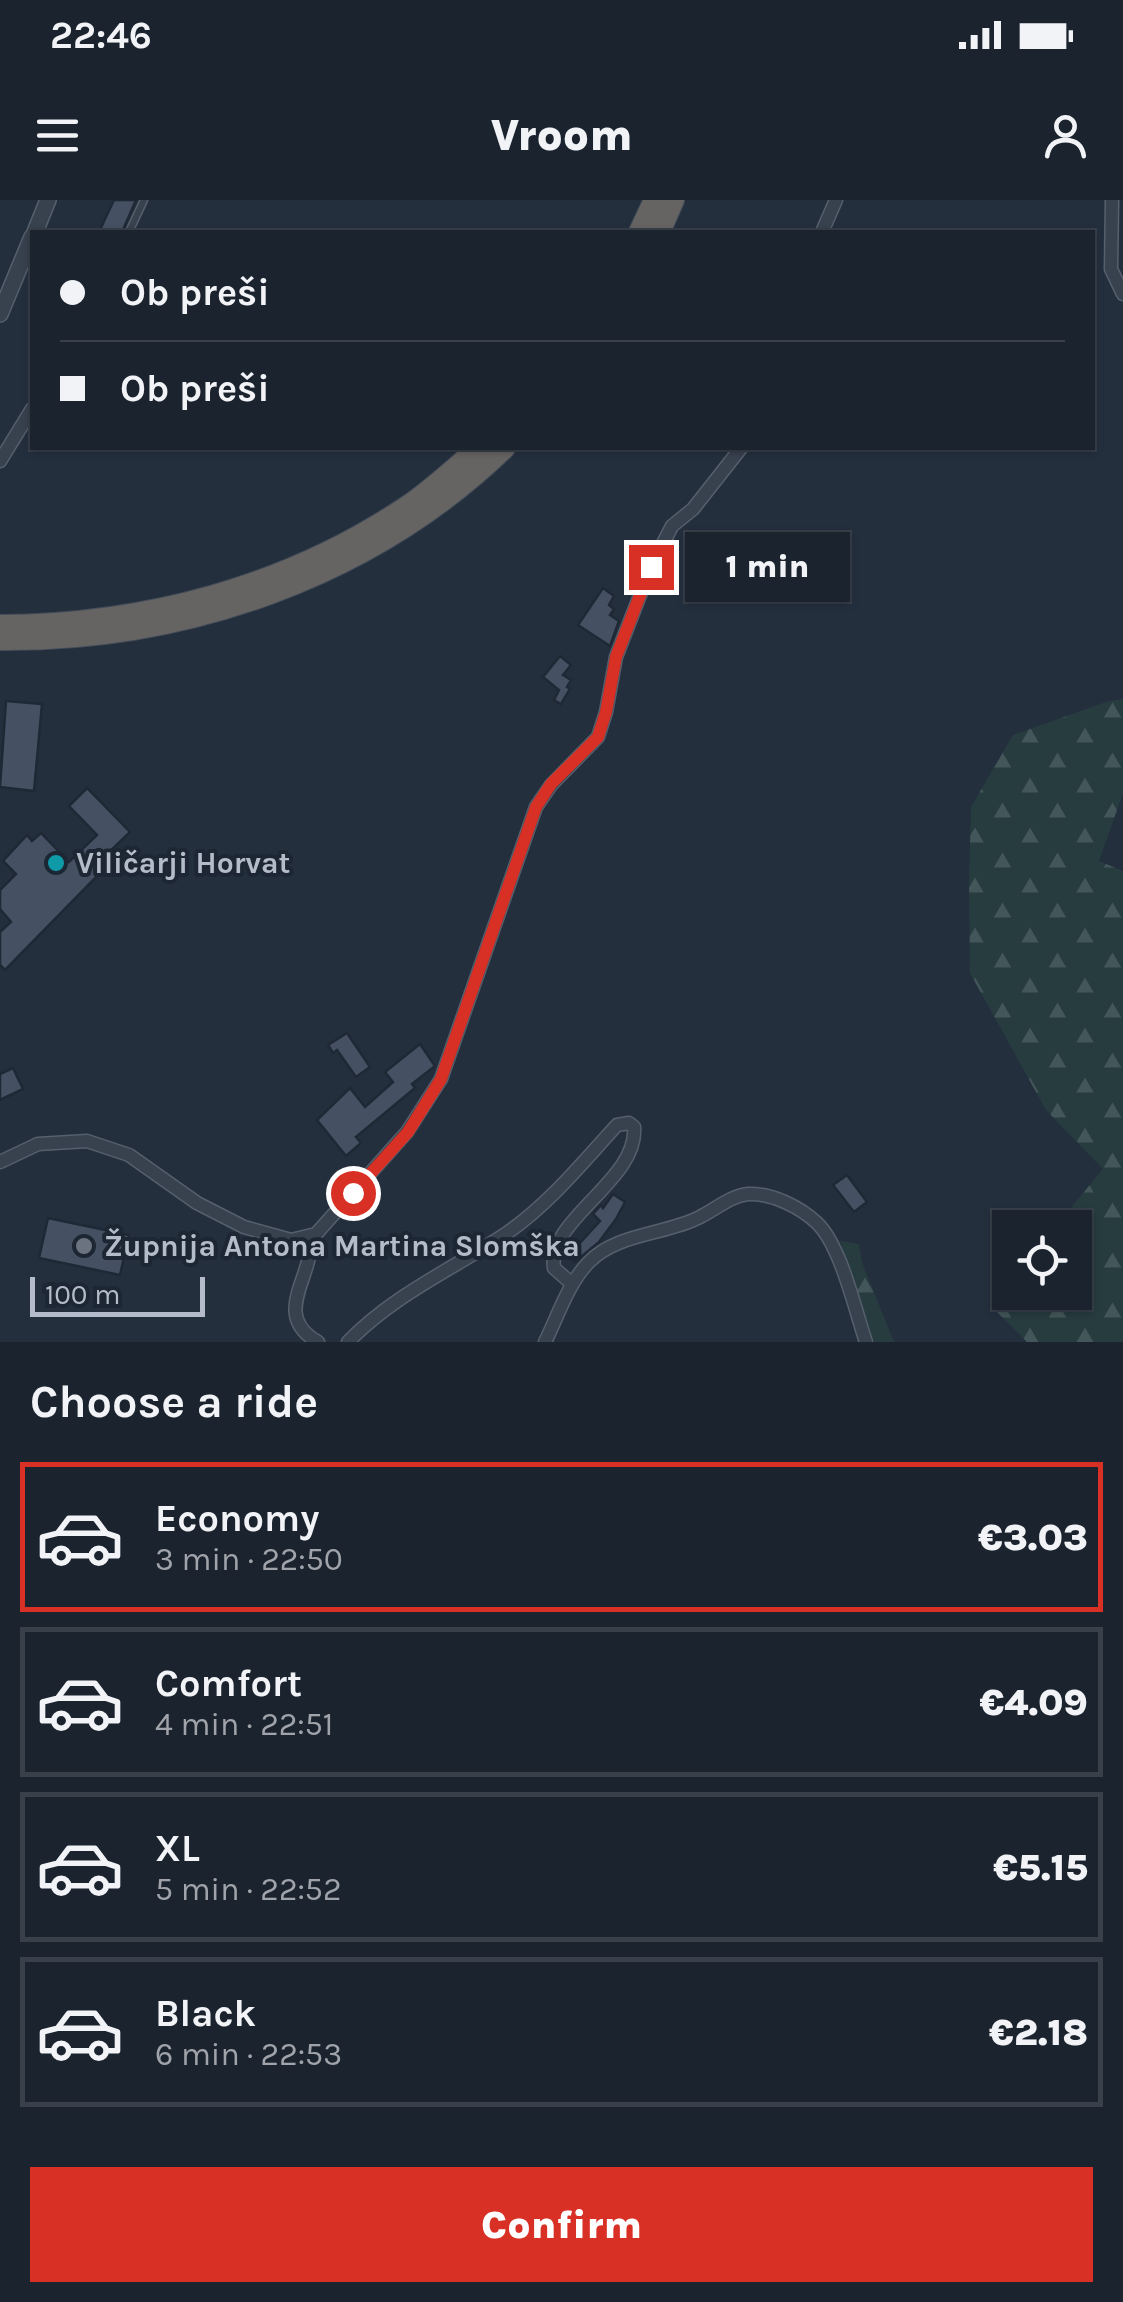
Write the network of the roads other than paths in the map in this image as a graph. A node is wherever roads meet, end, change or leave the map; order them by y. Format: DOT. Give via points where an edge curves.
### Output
graph roads {
  1 [pos="48,200"];
  2 [pos="144,200"];
  3 [pos="654,200"];
  4 [pos="674,200"];
  5 [pos="848,200"];
  6 [pos="1112,200"];
  7 [pos="833,206"];
  8 [pos="36,230"];
  9 [pos="130,230"];
  10 [pos="640,230"];
  11 [pos="661,230"];
  12 [pos="823,230"];
  13 [pos="30,244"];
  14 [pos="1123,294"];
  15 [pos="0,314"];
  16 [pos="30,412"];
  17 [pos="476,450"];
  18 [pos="503,450"];
  19 [pos="740,450"];
  20 [pos="0,461"];
  21 [pos="0,624"];
  22 [pos="0,640"];
  23 [pos="0,1162"];
  24 [pos="310,1238"];
  25 [pos="572,1284"];
  26 [pos="318,1342"];
  27 [pos="348,1342"];
  28 [pos="545,1342"];
  29 [pos="866,1342"];
  1 -- 8 [label="street"];
  2 -- 9 [label="lane"];
  3 -- 10 [label="highway"];
  4 -- 11 [label="highway"];
  5 -- 7 [label="street"];
  6 -- 14 [label="street" via="1111,269"];
  7 -- 12 [label="street"];
  13 -- 15 [label="street"];
  16 -- 20 [label="street"];
  17 -- 21 [label="highway" via="408,505 325,552 222,595 136,615"];
  18 -- 22 [label="highway" via="400,530 280,591 159,626"];
  19 -- 24 [label="street" via="672,526 616,657 598,737 536,807 432,1096 408,1132"];
  23 -- 24 [label="street" via="38,1144 98,1143 129,1155 244,1227 291,1240"];
  24 -- 26 [label="street" via="295,1305 302,1330"];
  25 -- 27 [label="street" via="554,1268 552,1255 628,1152 635,1136 629,1123 618,1125 558,1191 510,1231 377,1314"];
  25 -- 28 [label="street"];
  25 -- 29 [label="street" via="609,1247 668,1231 734,1198 764,1196 820,1226"];
}
